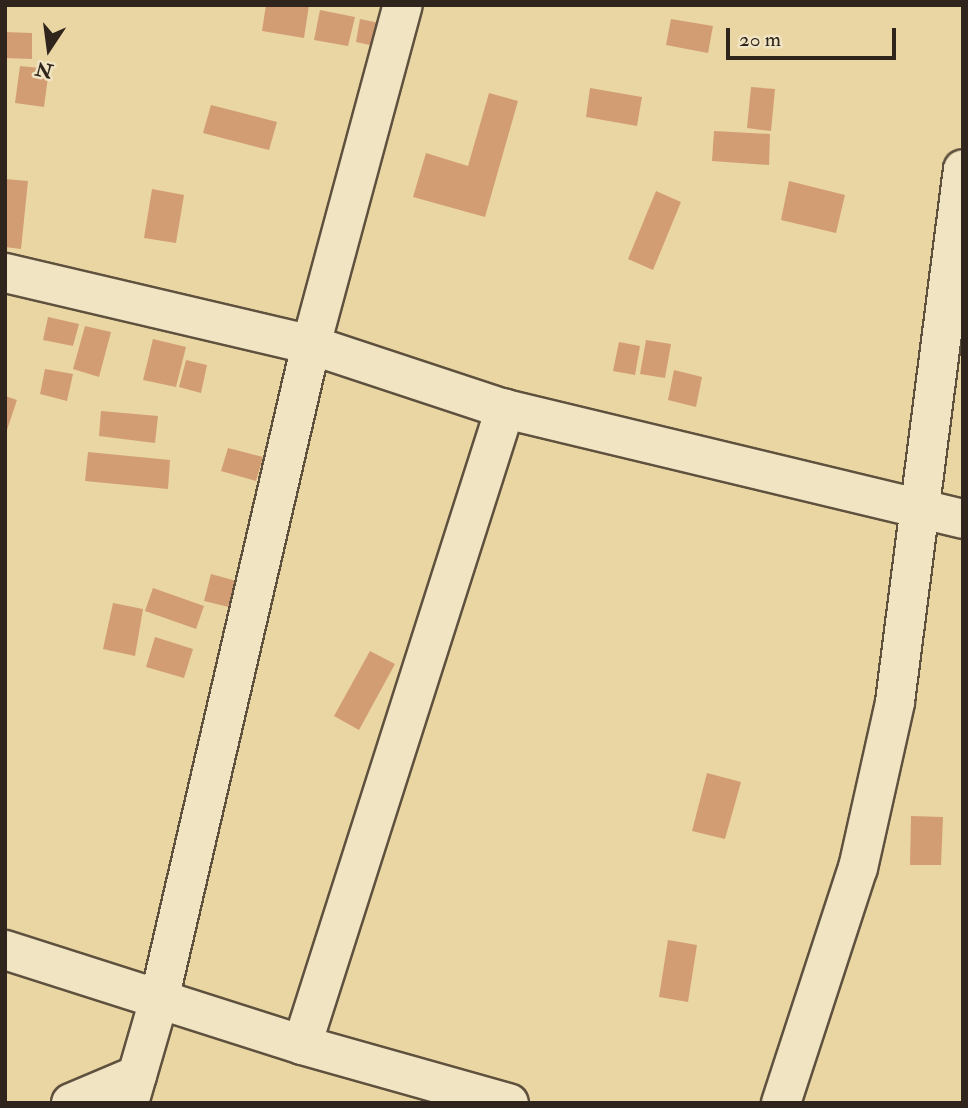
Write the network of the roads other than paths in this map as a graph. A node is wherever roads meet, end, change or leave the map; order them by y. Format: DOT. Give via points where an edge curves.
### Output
graph roads {
  1 [pos="404,5"];
  2 [pos="963,169"];
  3 [pos="5,273"];
  4 [pos="311,345"];
  5 [pos="505,409"];
  6 [pos="921,510"];
  7 [pos="963,519"];
  8 [pos="5,950"];
  9 [pos="159,1000"];
  10 [pos="302,1045"];
  11 [pos="133,1089"];
  12 [pos="71,1103"];
  13 [pos="509,1103"];
  14 [pos="781,1103"];
  1 -- 4 [label="street"];
  2 -- 6 [label="street"];
  3 -- 4 [label="street"];
  4 -- 5 [label="street"];
  4 -- 9 [label="street"];
  5 -- 6 [label="street"];
  5 -- 10 [label="street"];
  6 -- 7 [label="street"];
  6 -- 14 [label="street" via="895,702 858,868"];
  8 -- 9 [label="street"];
  9 -- 10 [label="street"];
  9 -- 11 [label="street"];
  10 -- 13 [label="street"];
  11 -- 12 [label="street"];
}
